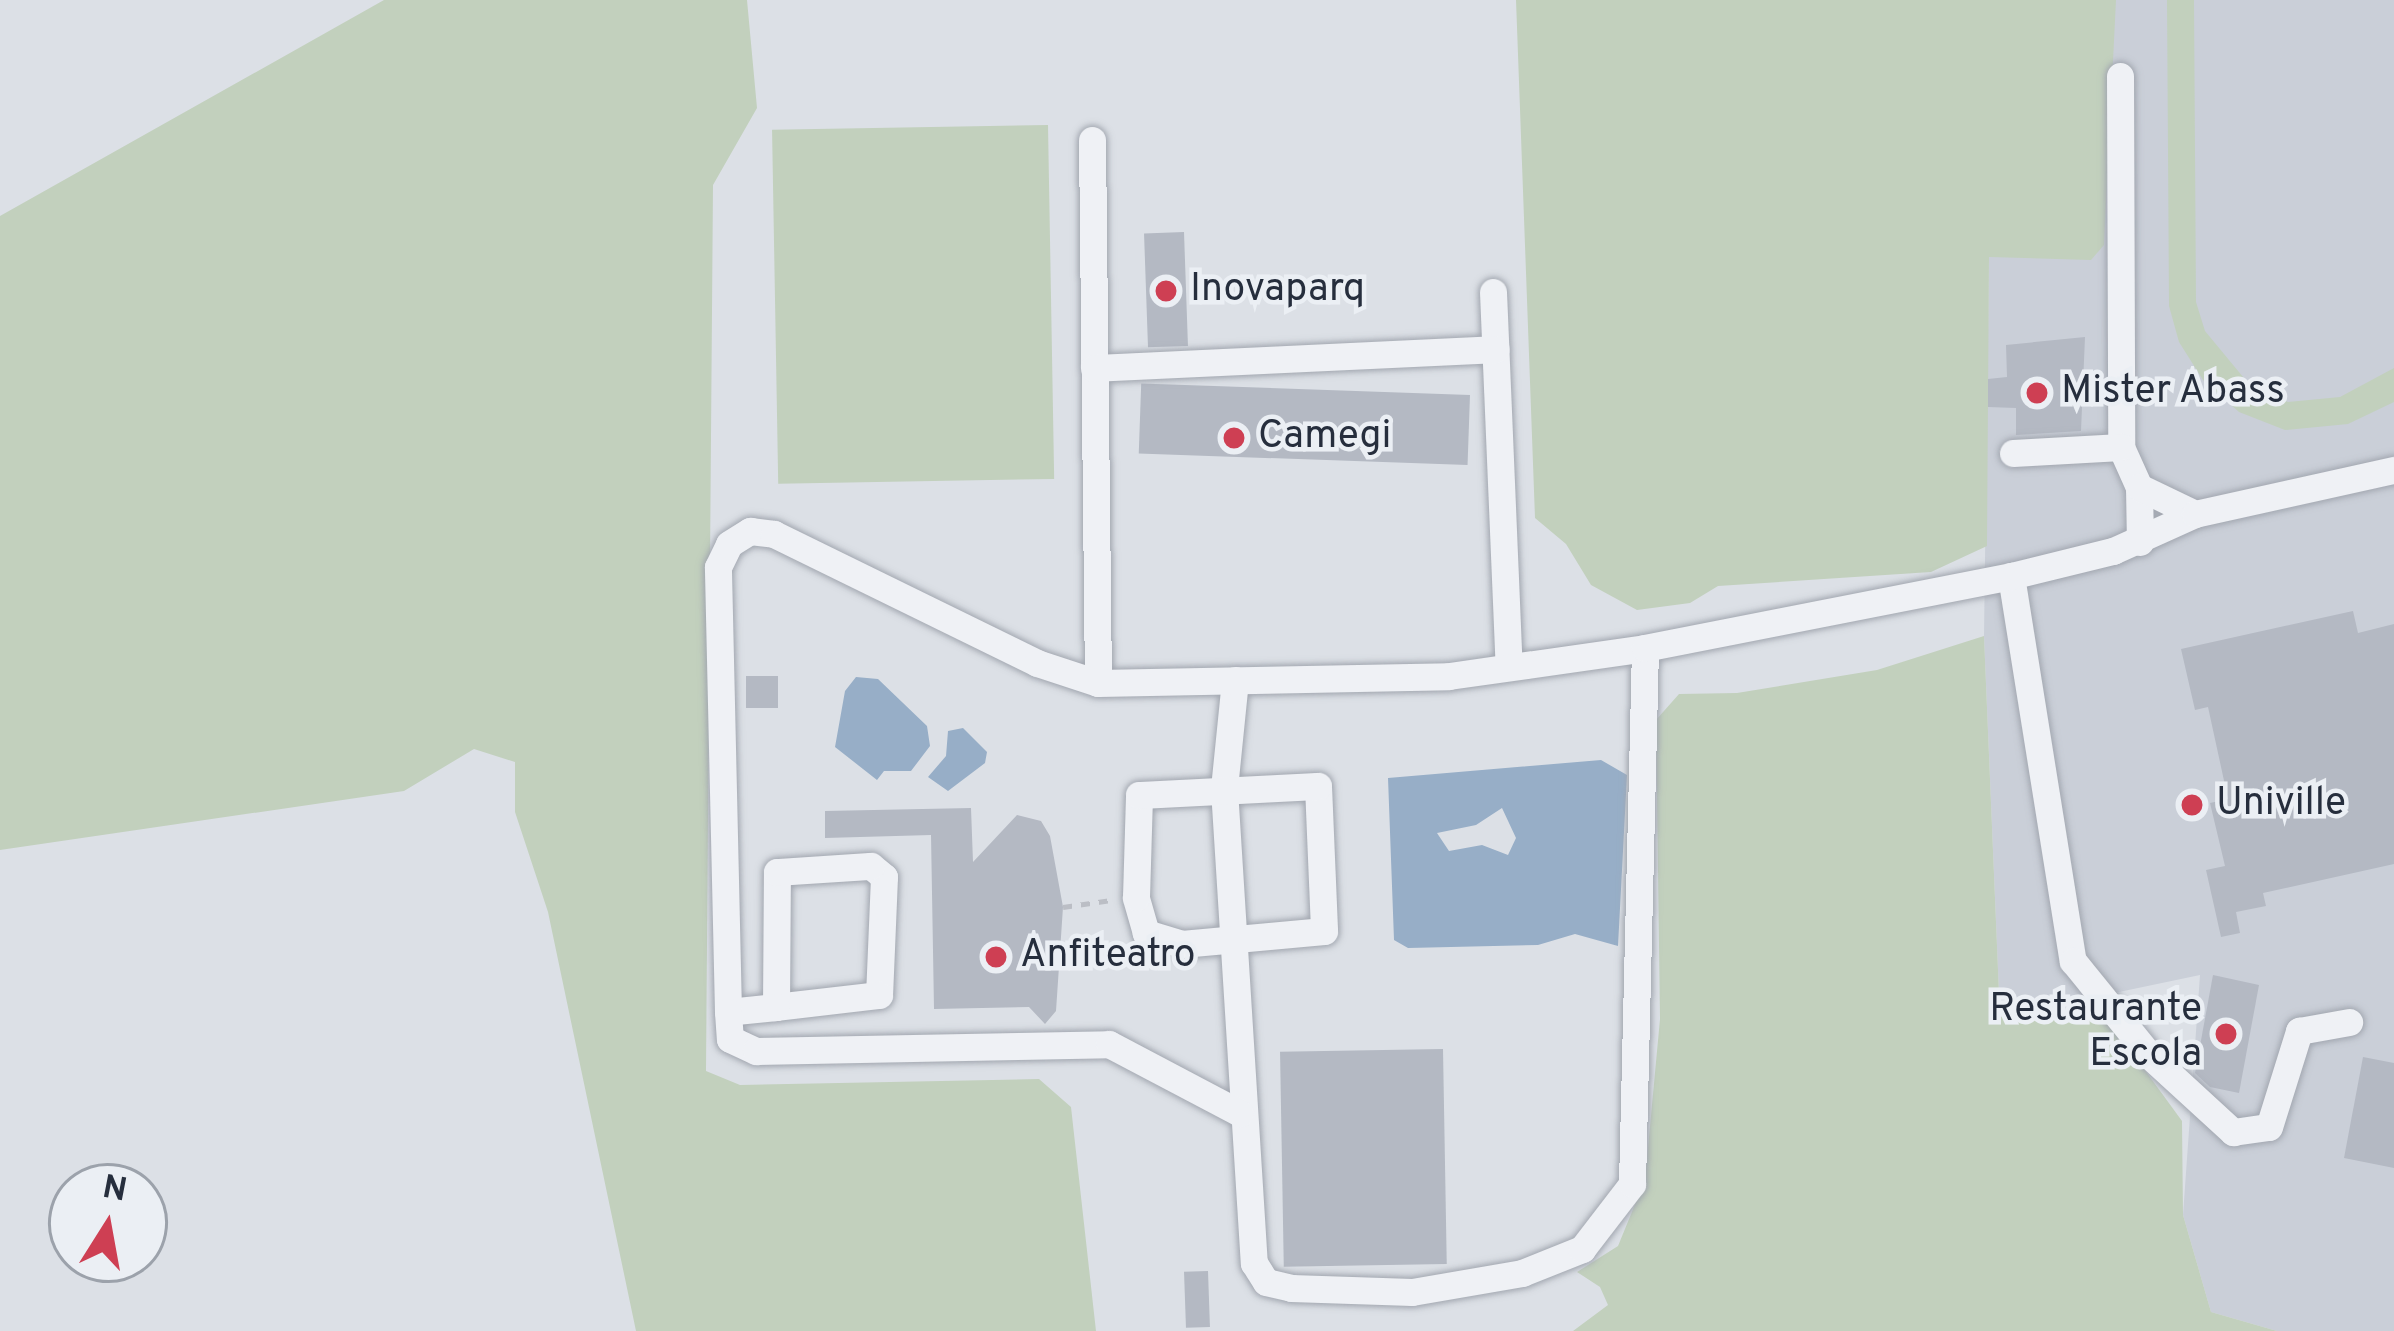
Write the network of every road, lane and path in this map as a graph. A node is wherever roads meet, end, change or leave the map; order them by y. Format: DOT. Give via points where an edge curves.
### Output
graph roads {
  1 [pos="2120,76"];
  2 [pos="1092,140"];
  3 [pos="1493,292"];
  4 [pos="1496,349"];
  5 [pos="1094,368"];
  6 [pos="2121,447"];
  7 [pos="2013,453"];
  8 [pos="2394,470"];
  9 [pos="2140,487"];
  10 [pos="2194,514"];
  11 [pos="2140,542"];
  12 [pos="2011,576"];
  13 [pos="1645,648"];
  14 [pos="1510,667"];
  15 [pos="1234,680"];
  16 [pos="1098,683"];
  17 [pos="1224,789"];
  18 [pos="1136,897"];
  19 [pos="1063,907"];
  20 [pos="1230,942"];
  21 [pos="776,1007"];
  22 [pos="728,1012"];
  23 [pos="2349,1022"];
  24 [pos="1240,1113"];
  1 -- 6 [label="lane"];
  2 -- 5 [label="lane"];
  3 -- 4 [label="lane"];
  4 -- 5 [label="lane"];
  4 -- 14 [label="lane"];
  5 -- 16 [label="lane"];
  6 -- 7 [label="lane"];
  6 -- 9 [label="lane"];
  8 -- 10 [label="lane"];
  9 -- 10 [label="lane"];
  9 -- 11 [label="lane"];
  10 -- 11 [label="lane"];
  11 -- 12 [label="lane"];
  12 -- 13 [label="lane"];
  12 -- 23 [label="lane" via="2073,961 2150,1056 2233,1132 2269,1127 2300,1031"];
  13 -- 14 [label="lane"];
  13 -- 24 [label="lane" via="1636,1124 1632,1184 1613,1216 1582,1249 1522,1273 1412,1292 1266,1282 1254,1263"];
  14 -- 15 [label="lane" via="1448,676"];
  15 -- 16 [label="lane"];
  15 -- 17 [label="lane"];
  16 -- 22 [label="lane" via="1037,663 774,534 750,531 729,544 718,567 716,640"];
  17 -- 18 [label="lane" via="1139,795"];
  17 -- 20 [label="lane"];
  17 -- 20 [label="lane" via="1324,792 1324,931"];
  18 -- 19 [label="path"];
  18 -- 20 [label="lane" via="1151,937"];
  20 -- 24 [label="lane"];
  21 -- 21 [label="lane" via="879,995 880,871 777,872"];
  21 -- 22 [label="lane"];
  22 -- 24 [label="lane" via="730,1039 756,1051 1109,1044"];
}
